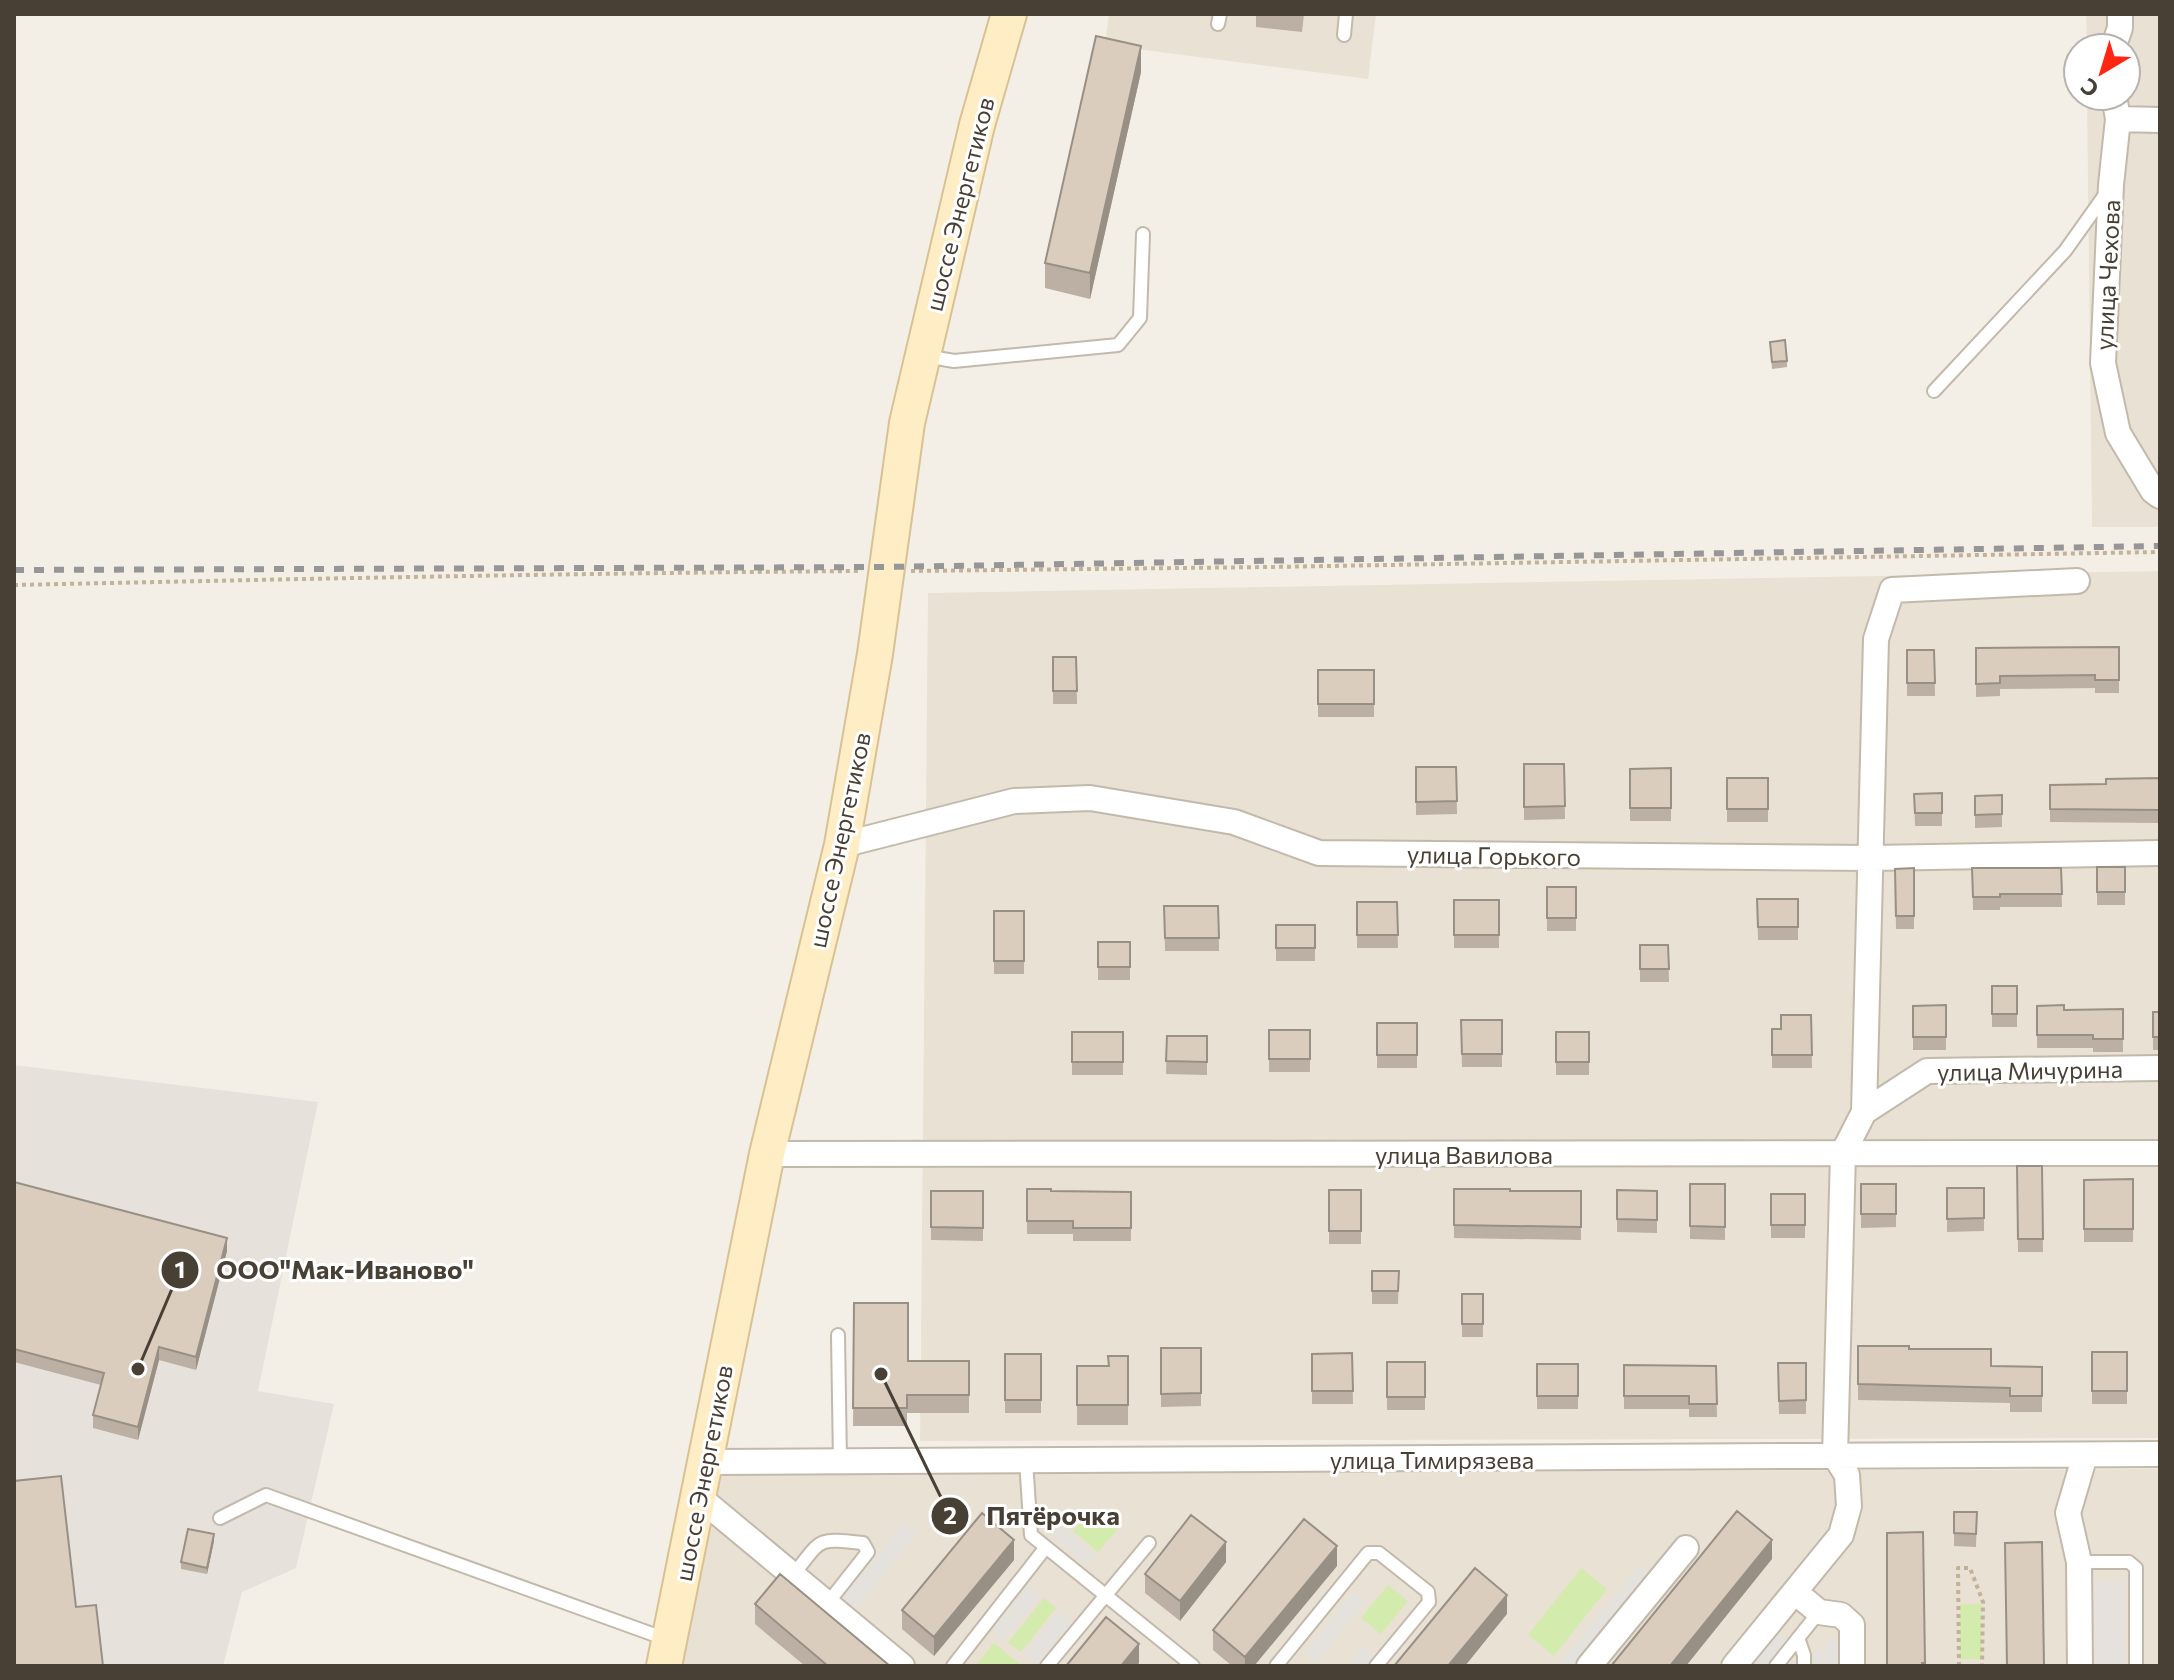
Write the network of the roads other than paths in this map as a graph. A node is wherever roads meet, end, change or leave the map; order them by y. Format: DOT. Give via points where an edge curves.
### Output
graph roads {
  1 [pos="1009,14"];
  2 [pos="1346,14"];
  3 [pos="1344,35"];
  4 [pos="2116,112"];
  5 [pos="2131,112"];
  6 [pos="2160,120"];
  7 [pos="2111,185"];
  8 [pos="1143,234"];
  9 [pos="923,355"];
  10 [pos="1934,391"];
  11 [pos="2157,493"];
  12 [pos="2077,581"];
  13 [pos="842,845"];
  14 [pos="2160,853"];
  15 [pos="1871,858"];
  16 [pos="2160,1068"];
  17 [pos="1864,1112"];
  18 [pos="1843,1153"];
  19 [pos="2160,1153"];
  20 [pos="767,1154"];
  21 [pos="838,1335"];
  22 [pos="2160,1454"];
  23 [pos="2085,1455"];
  24 [pos="1835,1456"];
  25 [pos="1026,1461"];
  26 [pos="703,1462"];
  27 [pos="840,1462"];
  28 [pos="700,1498"];
  29 [pos="220,1518"];
  30 [pos="1149,1543"];
  31 [pos="1046,1547"];
  32 [pos="1686,1548"];
  33 [pos="2079,1562"];
  34 [pos="793,1575"];
  35 [pos="1795,1592"];
  36 [pos="1105,1595"];
  37 [pos="827,1604"];
  38 [pos="1819,1612"];
  39 [pos="1798,1638"];
  40 [pos="666,1653"];
  41 [pos="902,1666"];
  42 [pos="953,1666"];
  43 [pos="1047,1666"];
  44 [pos="1193,1666"];
  45 [pos="1276,1666"];
  46 [pos="1376,1666"];
  47 [pos="1589,1666"];
  48 [pos="1734,1666"];
  49 [pos="1776,1666"];
  50 [pos="1804,1666"];
  51 [pos="1852,1666"];
  52 [pos="2080,1666"];
  53 [pos="2136,1666"];
  1 -- 9 [label="main road, шоссе Энергетиков"];
  2 -- 3 [label="lane"];
  4 -- 7 [label="street, улица Чехова"];
  5 -- 6 [label="street"];
  7 -- 10 [label="lane" via="2065,251"];
  7 -- 11 [label="street, улица Чехова" via="2103,363 2118,433"];
  8 -- 9 [label="lane" via="1140,318 1118,345 954,361"];
  9 -- 13 [label="main road, шоссе Энергетиков" via="907,423"];
  12 -- 15 [label="street" via="1892,590 1876,639"];
  13 -- 15 [label="street, улица Горького" via="1014,801 1090,798 1234,822 1319,853"];
  13 -- 20 [label="main road, шоссе Энергетиков"];
  14 -- 15 [label="street, улица Горького"];
  15 -- 17 [label="street"];
  16 -- 17 [label="street, улица Мичурина" via="1927,1071"];
  17 -- 18 [label="street"];
  18 -- 19 [label="street, улица Вавилова"];
  18 -- 20 [label="street, улица Вавилова"];
  18 -- 24 [label="street"];
  20 -- 26 [label="main road, шоссе Энергетиков"];
  21 -- 27 [label="lane"];
  22 -- 23 [label="street, улица Тимирязева"];
  23 -- 24 [label="street, улица Тимирязева"];
  23 -- 33 [label="street" via="2068,1513"];
  24 -- 25 [label="street, улица Тимирязева"];
  24 -- 35 [label="street" via="1847,1475 1849,1506 1841,1535"];
  25 -- 27 [label="street, улица Тимирязева"];
  25 -- 31 [label="lane" via="1031,1535"];
  26 -- 27 [label="street, улица Тимирязева"];
  26 -- 28 [label="main road, шоссе Энергетиков"];
  28 -- 34 [label="street"];
  28 -- 40 [label="main road, шоссе Энергетиков"];
  29 -- 40 [label="lane" via="266,1495"];
  30 -- 36 [label="lane"];
  31 -- 36 [label="lane"];
  31 -- 42 [label="lane"];
  32 -- 47 [label="street"];
  33 -- 52 [label="street"];
  33 -- 53 [label="lane" via="2129,1562 2136,1568"];
  34 -- 37 [label="street"];
  34 -- 37 [label="lane" via="826,1539 863,1543 868,1552"];
  35 -- 38 [label="street"];
  35 -- 48 [label="street"];
  36 -- 43 [label="lane"];
  36 -- 44 [label="lane"];
  37 -- 41 [label="street"];
  38 -- 39 [label="lane"];
  38 -- 51 [label="street" via="1841,1615 1852,1625"];
  39 -- 49 [label="lane"];
  39 -- 50 [label="lane"];
  45 -- 46 [label="lane" via="1368,1553 1379,1553 1428,1592 1429,1602"];
}
